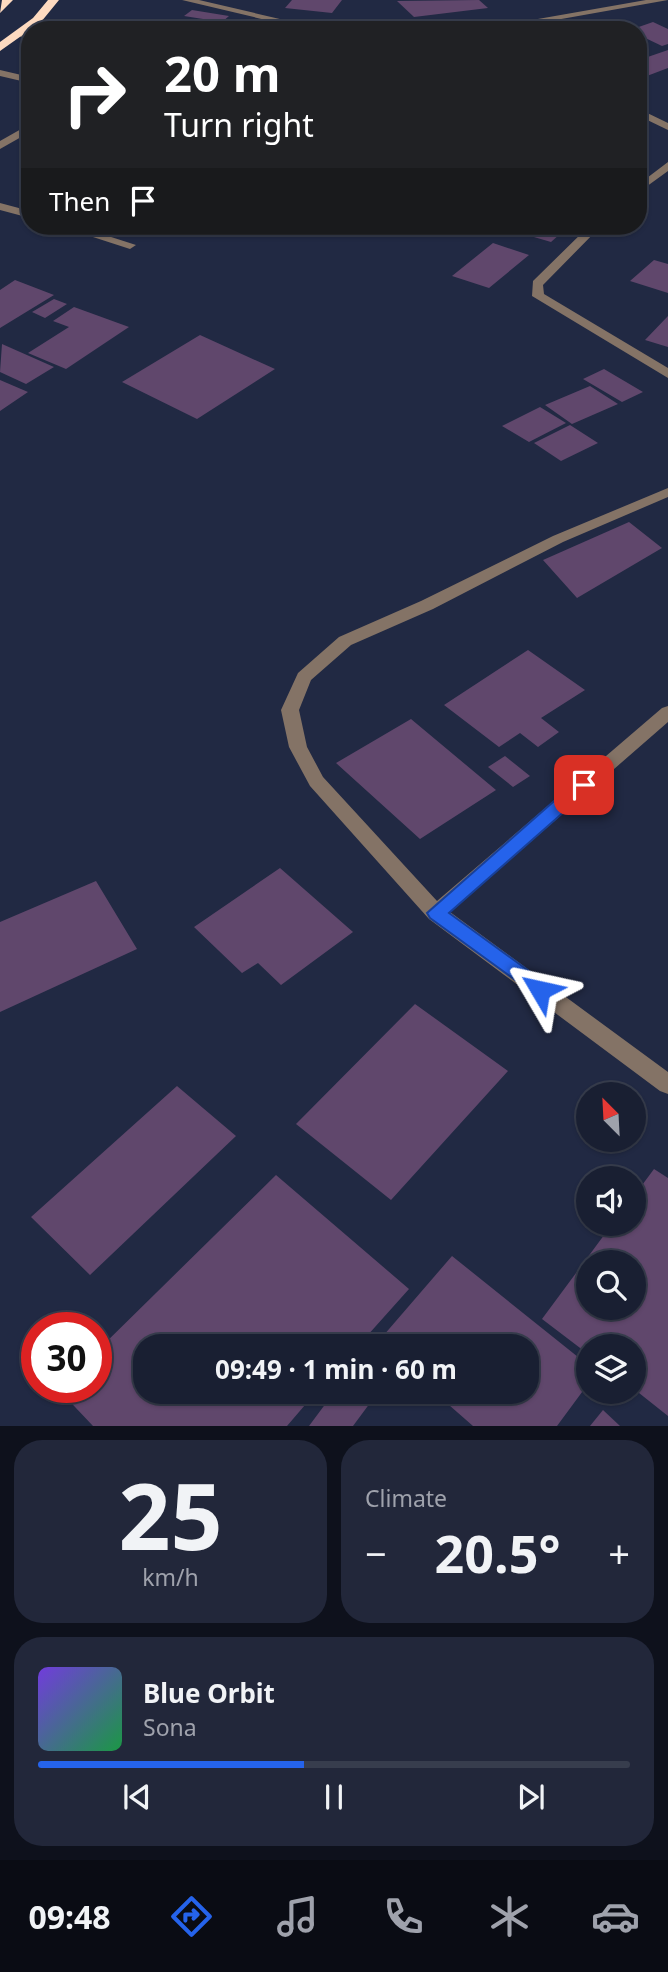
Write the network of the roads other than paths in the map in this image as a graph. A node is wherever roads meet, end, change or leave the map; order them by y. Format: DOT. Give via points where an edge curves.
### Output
graph roads {
  1 [pos="8,0"];
  2 [pos="54,0"];
  3 [pos="187,0"];
  4 [pos="663,0"];
  5 [pos="0,10"];
  6 [pos="36,21"];
  7 [pos="282,21"];
  8 [pos="536,21"];
  9 [pos="21,37"];
  10 [pos="0,48"];
  11 [pos="0,73"];
  12 [pos="21,78"];
  13 [pos="647,117"];
  14 [pos="668,127"];
  15 [pos="21,133"];
  16 [pos="0,146"];
  17 [pos="668,165"];
  18 [pos="647,182"];
  19 [pos="0,206"];
  20 [pos="21,212"];
  21 [pos="96,235"];
  22 [pos="586,235"];
  23 [pos="130,245"];
  24 [pos="668,374"];
  25 [pos="668,492"];
  26 [pos="668,712"];
  27 [pos="436,913"];
  28 [pos="668,1084"];
  1 -- 5 [label="highway"];
  2 -- 6 [label="highway"];
  3 -- 7 [label="street"];
  4 -- 8 [label="street"];
  9 -- 10 [label="highway"];
  11 -- 12 [label="street"];
  13 -- 14 [label="street"];
  15 -- 16 [label="street"];
  17 -- 18 [label="street"];
  19 -- 20 [label="street"];
  21 -- 23 [label="street"];
  22 -- 24 [label="street" via="537,284 538,296"];
  25 -- 27 [label="street" via="345,641 304,677 290,710 298,747 316,781"];
  26 -- 27 [label="street"];
  27 -- 28 [label="street"];
}
